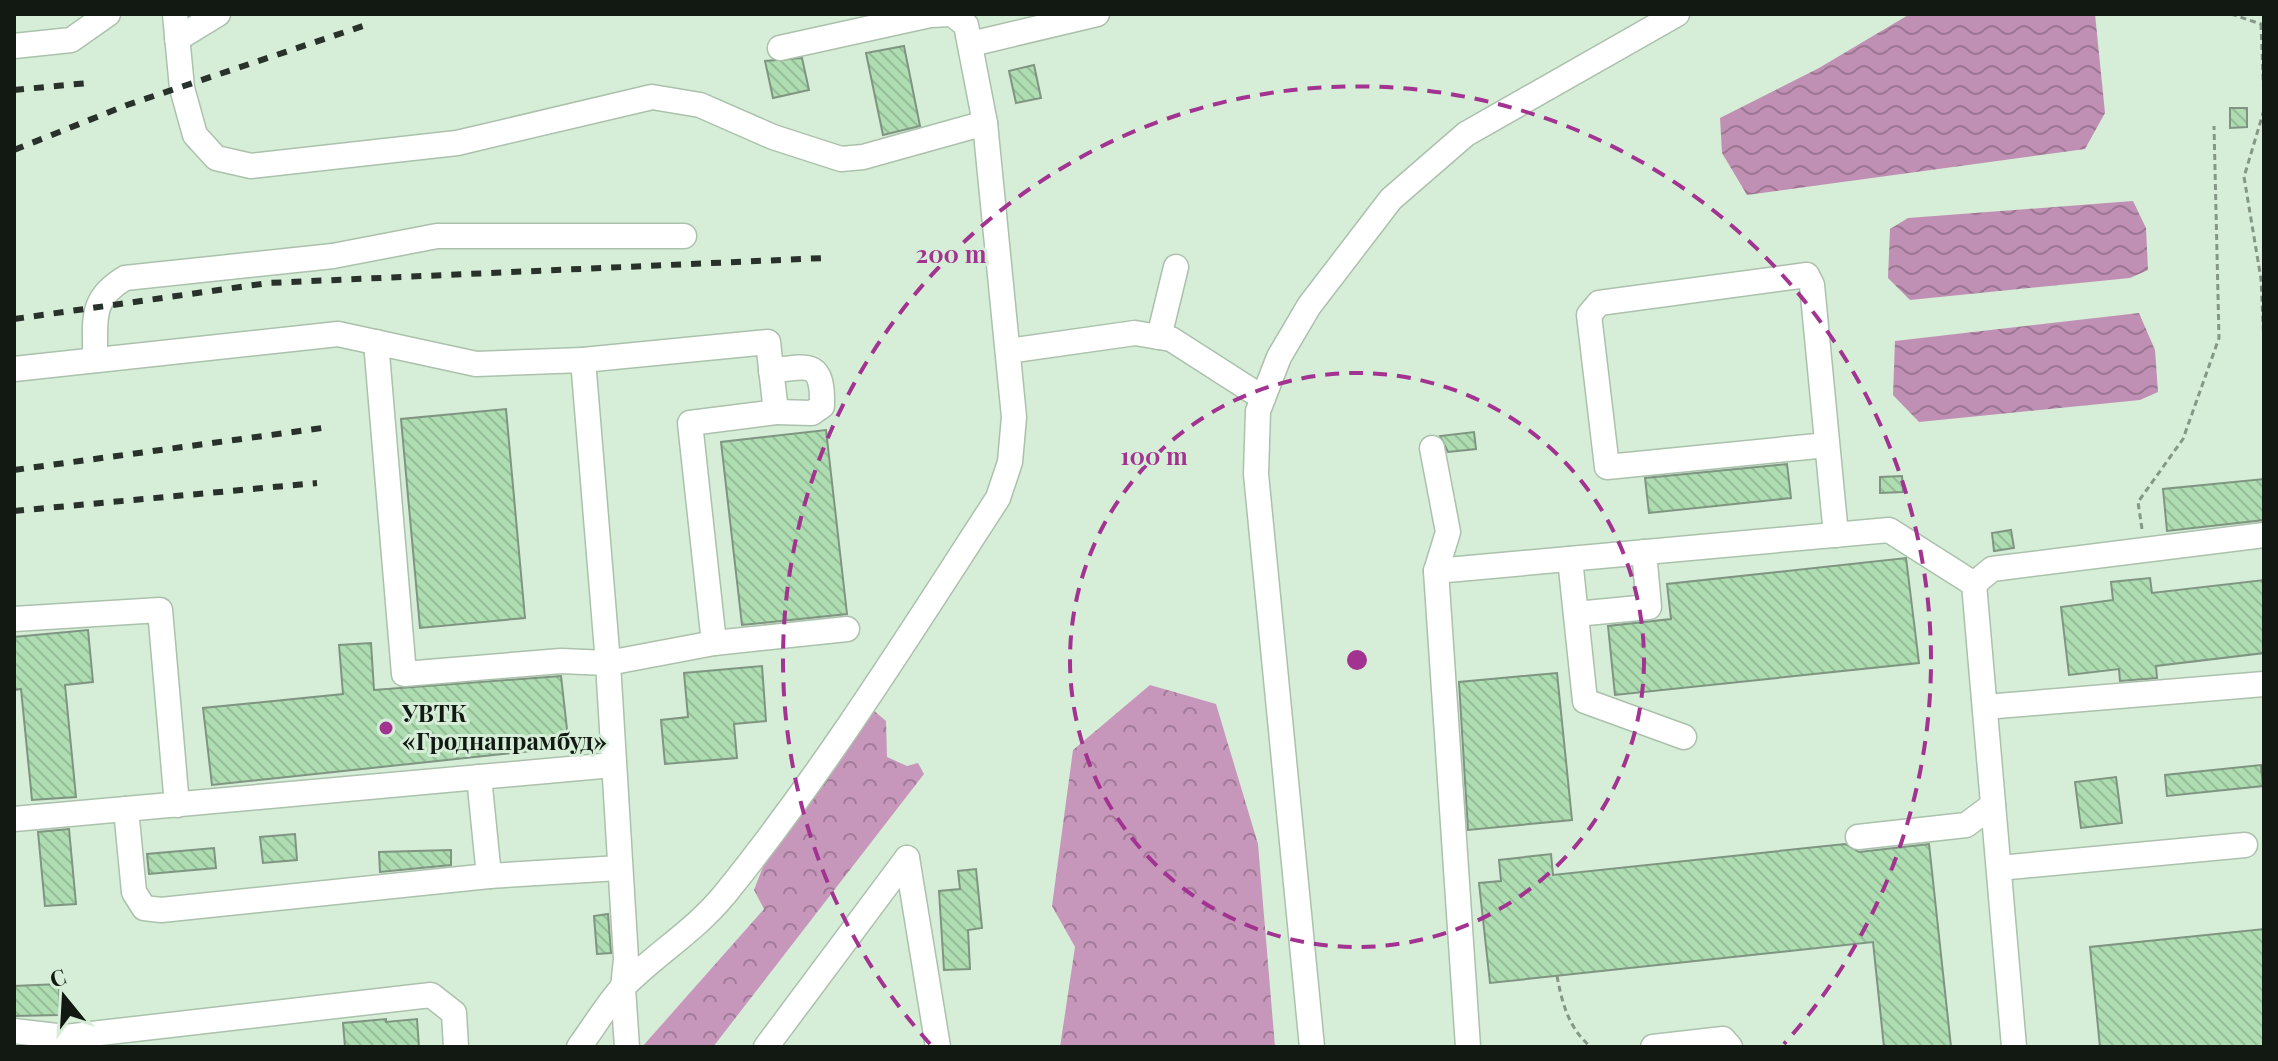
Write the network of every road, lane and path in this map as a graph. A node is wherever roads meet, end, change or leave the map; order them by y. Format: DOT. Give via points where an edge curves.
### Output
graph roads {
  1 [pos="108,14"];
  2 [pos="175,14"];
  3 [pos="218,14"];
  4 [pos="1097,14"];
  5 [pos="1677,14"];
  6 [pos="2231,14"];
  7 [pos="2262,25"];
  8 [pos="177,39"];
  9 [pos="971,44"];
  10 [pos="14,46"];
  11 [pos="780,48"];
  12 [pos="2264,100"];
  13 [pos="2264,110"];
  14 [pos="985,123"];
  15 [pos="2214,126"];
  16 [pos="684,236"];
  17 [pos="1176,267"];
  18 [pos="1159,337"];
  19 [pos="376,342"];
  20 [pos="2264,343"];
  21 [pos="1008,351"];
  22 [pos="95,360"];
  23 [pos="583,360"];
  24 [pos="14,369"];
  25 [pos="771,371"];
  26 [pos="1263,398"];
  27 [pos="776,412"];
  28 [pos="1827,445"];
  29 [pos="1432,448"];
  30 [pos="1836,535"];
  31 [pos="2264,535"];
  32 [pos="2144,548"];
  33 [pos="1644,552"];
  34 [pos="1570,559"];
  35 [pos="1436,571"];
  36 [pos="1974,584"];
  37 [pos="1576,614"];
  38 [pos="14,619"];
  39 [pos="847,629"];
  40 [pos="714,643"];
  41 [pos="608,663"];
  42 [pos="2264,684"];
  43 [pos="1985,707"];
  44 [pos="1684,737"];
  45 [pos="613,765"];
  46 [pos="479,777"];
  47 [pos="177,805"];
  48 [pos="1993,805"];
  49 [pos="126,809"];
  50 [pos="14,819"];
  51 [pos="1858,837"];
  52 [pos="2245,845"];
  53 [pos="619,868"];
  54 [pos="1999,868"];
  55 [pos="489,876"];
  56 [pos="1557,976"];
  57 [pos="623,988"];
  58 [pos="14,1031"];
  59 [pos="456,1047"];
  60 [pos="579,1047"];
  61 [pos="627,1047"];
  62 [pos="766,1047"];
  63 [pos="938,1047"];
  64 [pos="1312,1047"];
  65 [pos="1468,1047"];
  66 [pos="1591,1047"];
  67 [pos="1653,1047"];
  68 [pos="1730,1047"];
  69 [pos="2014,1047"];
  1 -- 10 [label="lane" via="71,40"];
  2 -- 8 [label="lane"];
  3 -- 8 [label="lane"];
  4 -- 9 [label="lane"];
  5 -- 26 [label="lane" via="1466,134 1391,199 1309,306 1279,357"];
  6 -- 7 [label="path"];
  7 -- 12 [label="path"];
  8 -- 14 [label="lane" via="182,88 195,135 216,158 251,166 457,143 652,97 700,105 841,159"];
  9 -- 11 [label="lane" via="966,25 952,14"];
  9 -- 14 [label="lane"];
  13 -- 20 [label="path" via="2244,177 2261,279"];
  14 -- 21 [label="lane"];
  15 -- 32 [label="path" via="2219,338 2183,439 2138,502"];
  16 -- 22 [label="lane" via="437,236 333,256 125,278 104,290 96,307"];
  17 -- 18 [label="lane"];
  18 -- 21 [label="lane" via="1135,333"];
  18 -- 26 [label="lane" via="1171,339"];
  19 -- 22 [label="lane" via="338,334"];
  19 -- 23 [label="lane" via="476,364"];
  19 -- 41 [label="lane" via="404,674 561,661"];
  21 -- 57 [label="lane" via="1014,417 1010,462 998,498 874,690 725,894 693,930"];
  22 -- 24 [label="lane"];
  23 -- 25 [label="lane" via="768,342"];
  23 -- 41 [label="lane"];
  25 -- 27 [label="lane"];
  25 -- 27 [label="lane" via="805,366 823,381 822,406 812,413"];
  26 -- 64 [label="lane" via="1256,474"];
  27 -- 40 [label="lane" via="690,423"];
  28 -- 30 [label="lane" via="1607,467 1589,315 1599,303 1807,275 1812,285"];
  29 -- 35 [label="lane" via="1448,532"];
  30 -- 33 [label="lane"];
  30 -- 36 [label="lane" via="1889,530"];
  31 -- 32 [label="lane"];
  32 -- 36 [label="lane" via="1992,569"];
  33 -- 34 [label="lane"];
  33 -- 37 [label="lane" via="1649,607"];
  34 -- 35 [label="lane"];
  34 -- 37 [label="lane"];
  35 -- 65 [label="lane"];
  36 -- 43 [label="lane"];
  37 -- 44 [label="lane" via="1585,701"];
  38 -- 47 [label="lane" via="160,610"];
  39 -- 40 [label="lane"];
  40 -- 41 [label="lane"];
  41 -- 45 [label="lane"];
  42 -- 43 [label="lane"];
  43 -- 48 [label="lane"];
  45 -- 46 [label="lane"];
  45 -- 53 [label="lane"];
  46 -- 47 [label="lane"];
  46 -- 55 [label="lane"];
  47 -- 49 [label="lane"];
  48 -- 51 [label="lane" via="1966,825"];
  48 -- 54 [label="lane"];
  49 -- 50 [label="lane"];
  49 -- 55 [label="lane" via="134,892 144,908"];
  52 -- 54 [label="lane"];
  53 -- 55 [label="lane"];
  53 -- 57 [label="lane"];
  54 -- 69 [label="lane"];
  56 -- 66 [label="path" via="1562,1005"];
  57 -- 60 [label="lane"];
  57 -- 61 [label="lane"];
  58 -- 59 [label="lane" via="65,1037 431,995 454,1013"];
  62 -- 63 [label="lane" via="907,858"];
  67 -- 68 [label="lane" via="1723,1039"];
}
